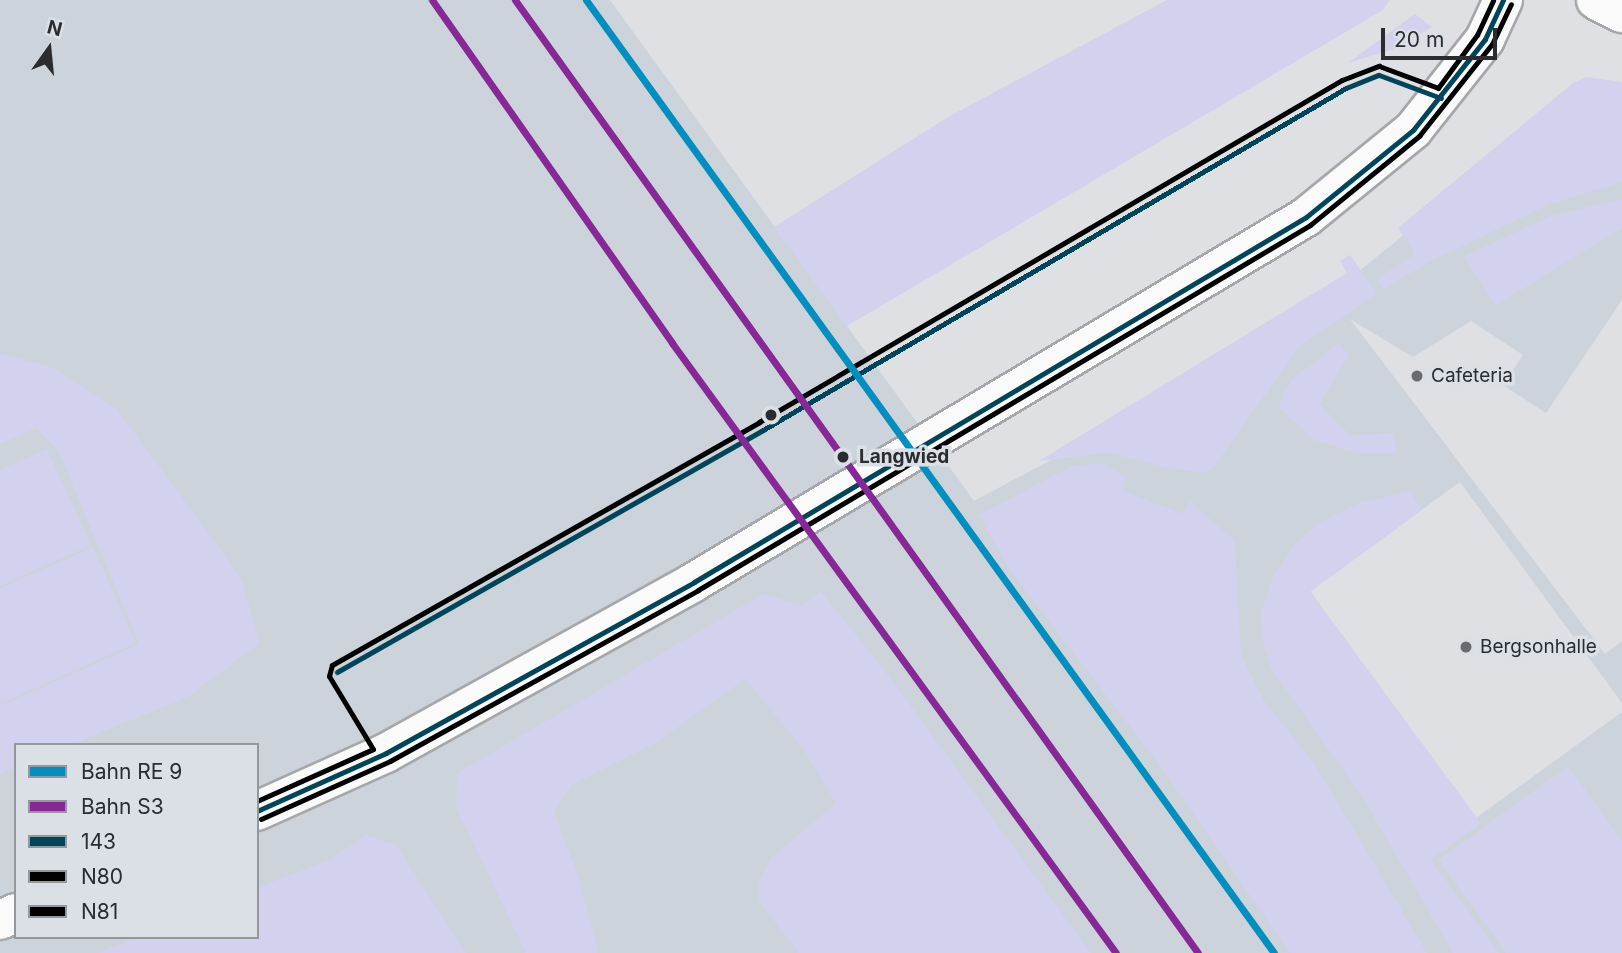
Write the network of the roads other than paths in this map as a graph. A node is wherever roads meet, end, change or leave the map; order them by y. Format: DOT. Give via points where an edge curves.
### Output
graph roads {
  1 [pos="1503,0"];
  2 [pos="1596,0"];
  3 [pos="1622,13"];
  4 [pos="259,810"];
  1 -- 4 [label="street" via="1485,39 1413,130 1306,217 694,582 386,753"];
  2 -- 3 [label="street"];
}
